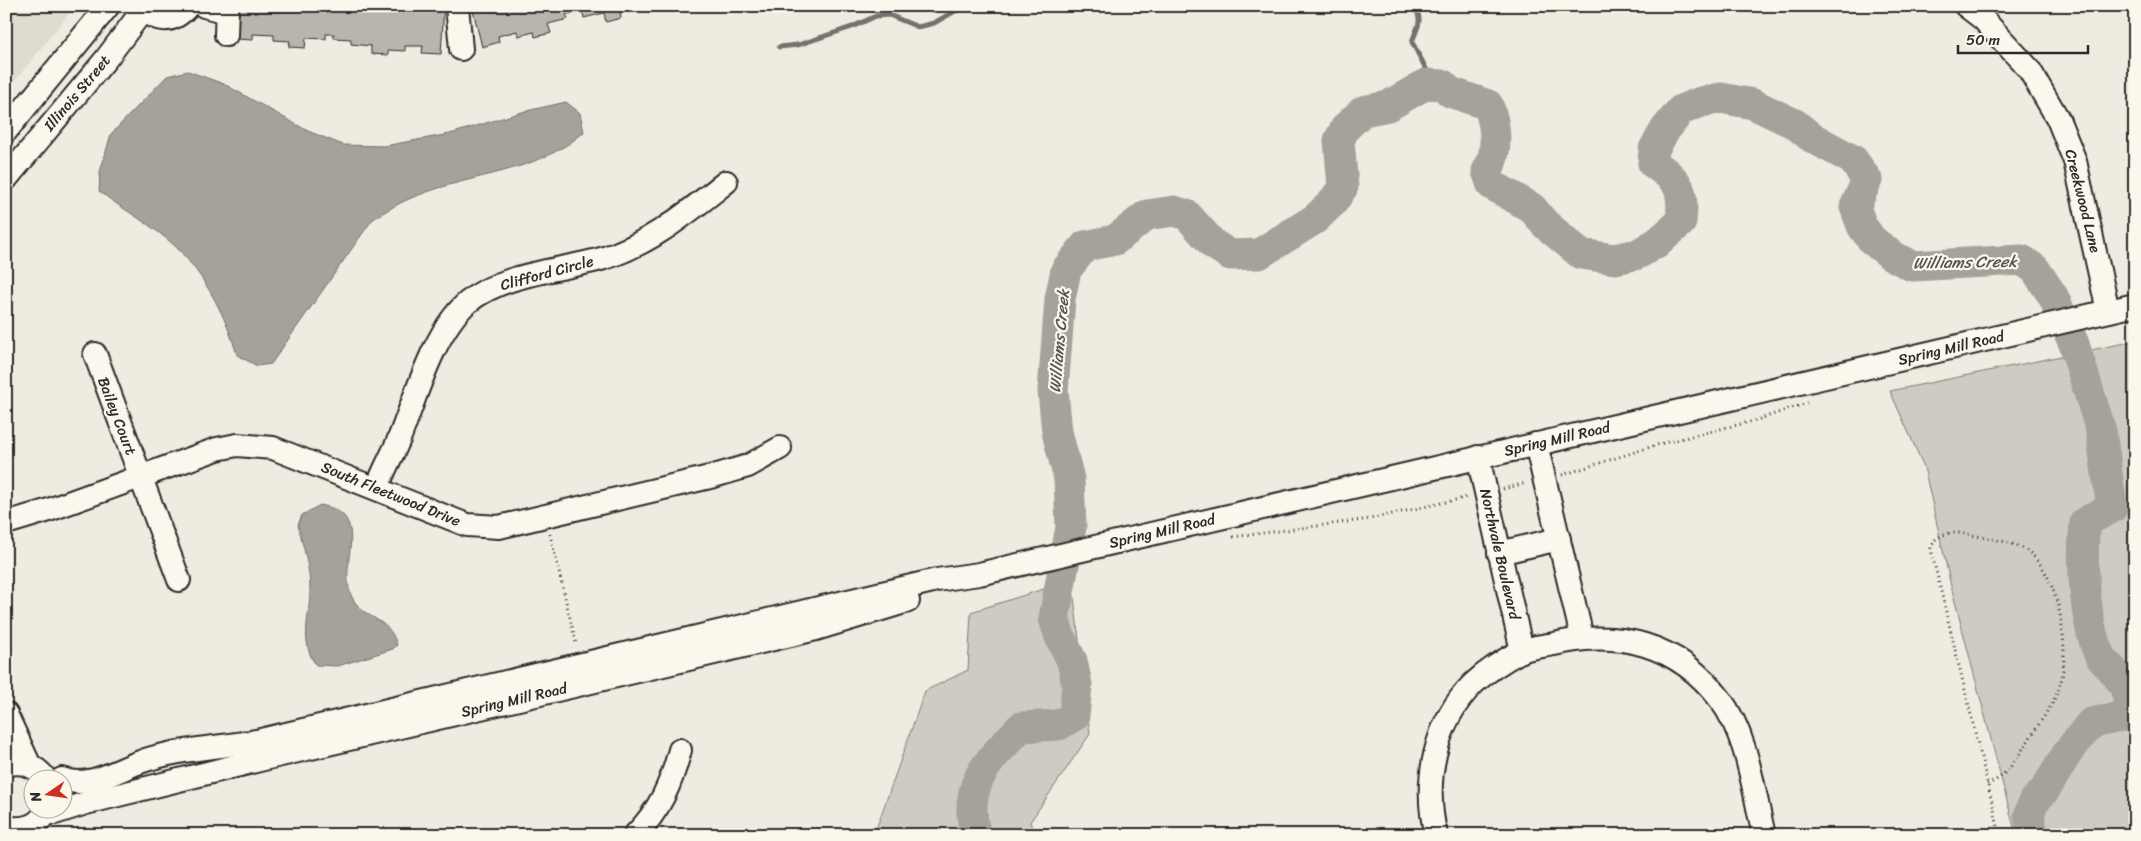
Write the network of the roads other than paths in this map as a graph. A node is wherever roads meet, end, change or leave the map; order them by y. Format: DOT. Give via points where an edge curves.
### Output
graph roads {
  1 [pos="108,6"];
  2 [pos="457,6"];
  3 [pos="1966,6"];
  4 [pos="191,7"];
  5 [pos="142,8"];
  6 [pos="227,9"];
  7 [pos="226,35"];
  8 [pos="461,49"];
  9 [pos="6,131"];
  10 [pos="6,179"];
  11 [pos="726,182"];
  12 [pos="2135,305"];
  13 [pos="2108,311"];
  14 [pos="95,354"];
  15 [pos="1536,444"];
  16 [pos="780,448"];
  17 [pos="1478,457"];
  18 [pos="140,477"];
  19 [pos="377,488"];
  20 [pos="6,523"];
  21 [pos="1559,539"];
  22 [pos="1499,553"];
  23 [pos="979,574"];
  24 [pos="179,580"];
  25 [pos="1582,638"];
  26 [pos="1522,651"];
  27 [pos="6,714"];
  28 [pos="680,750"];
  29 [pos="6,765"];
  30 [pos="31,768"];
  31 [pos="43,768"];
  32 [pos="72,782"];
  33 [pos="42,819"];
  34 [pos="8,830"];
  35 [pos="635,835"];
  36 [pos="1436,835"];
  37 [pos="1764,835"];
  1 -- 9 [label="street, Illinois Street"];
  2 -- 8 [label="street"];
  3 -- 13 [label="street, Creekwood Lane" via="1983,19 2029,69 2058,119 2075,161"];
  4 -- 5 [label="street" via="172,19 156,18"];
  4 -- 6 [label="street"];
  5 -- 10 [label="street, Illinois Street" via="106,58"];
  6 -- 7 [label="street"];
  11 -- 19 [label="street, Clifford Circle" via="688,213 643,242 602,259 487,289 468,302 438,342"];
  12 -- 13 [label="street, Spring Mill Road"];
  13 -- 15 [label="street, Spring Mill Road"];
  14 -- 18 [label="street, Bailey Court"];
  15 -- 17 [label="street, Spring Mill Road"];
  15 -- 21 [label="street"];
  16 -- 19 [label="street, South Fleetwood Drive" via="748,466 714,476 499,527 467,524"];
  17 -- 22 [label="street, Northvale Boulevard"];
  17 -- 23 [label="street, Spring Mill Road"];
  18 -- 19 [label="street, South Fleetwood Drive" via="217,449 238,445 273,448"];
  18 -- 20 [label="street, South Fleetwood Drive"];
  18 -- 24 [label="street, Bailey Court"];
  21 -- 22 [label="street"];
  21 -- 25 [label="street"];
  22 -- 26 [label="street, Northvale Boulevard"];
  23 -- 32 [label="street, Spring Mill Road" via="936,580 261,740 158,757 96,780"];
  23 -- 33 [label="street, Spring Mill Road" via="938,592 816,629 255,761 86,803"];
  25 -- 26 [label="street"];
  25 -- 37 [label="street" via="1618,639 1652,646 1677,658 1700,676 1720,700 1738,730"];
  26 -- 36 [label="street" via="1474,684 1444,728 1429,784"];
  27 -- 31 [label="street"];
  28 -- 35 [label="street" via="668,791 654,814"];
  29 -- 30 [label="street, Spring Mill Road" via="21,763"];
  33 -- 34 [label="street, Spring Mill Road" via="25,828"];
}
